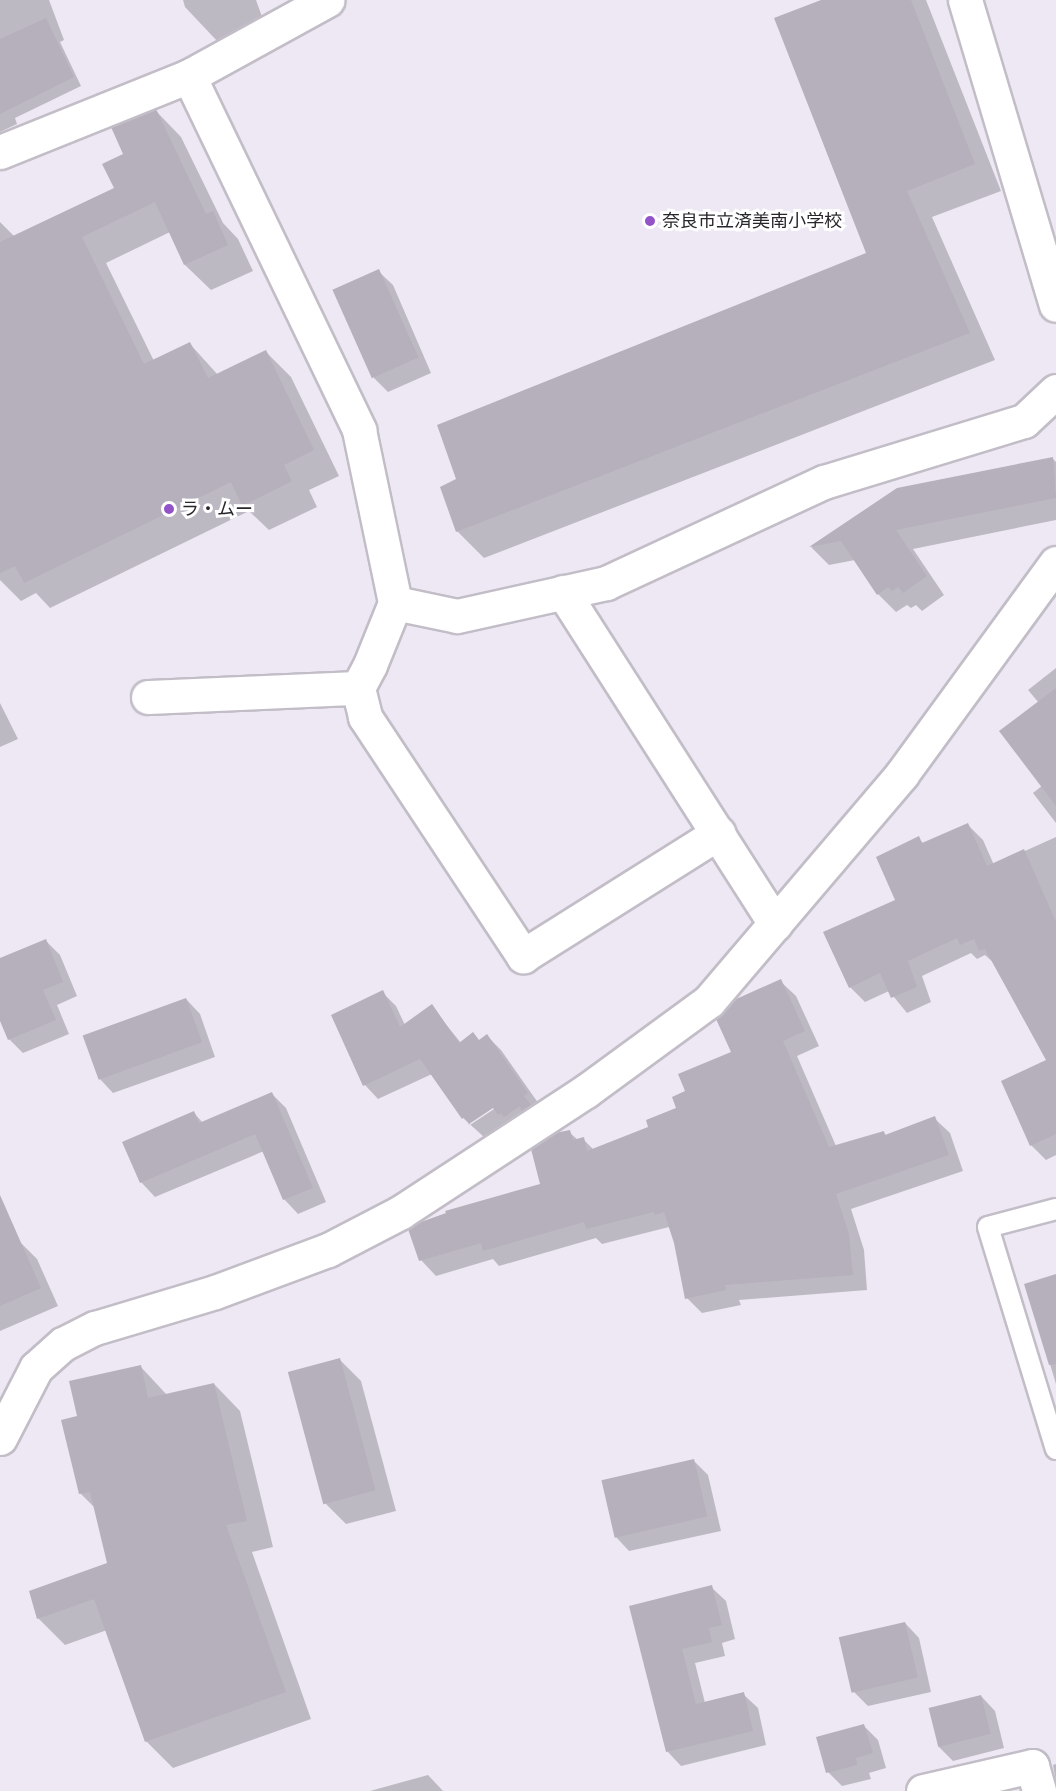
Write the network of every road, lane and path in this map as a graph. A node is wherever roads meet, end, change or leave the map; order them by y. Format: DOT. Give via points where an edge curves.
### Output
graph roads {
  1 [pos="327,0"];
  2 [pos="965,0"];
  3 [pos="189,76"];
  4 [pos="0,152"];
  5 [pos="1056,305"];
  6 [pos="1056,391"];
  7 [pos="1056,563"];
  8 [pos="563,592"];
  9 [pos="396,603"];
  10 [pos="358,687"];
  11 [pos="148,697"];
  12 [pos="718,833"];
  13 [pos="775,924"];
  14 [pos="1056,1209"];
  15 [pos="0,1438"];
  16 [pos="1056,1449"];
  17 [pos="923,1791"];
  18 [pos="1039,1791"];
  1 -- 3 [label="street"];
  2 -- 5 [label="street"];
  3 -- 4 [label="street"];
  3 -- 9 [label="street" via="359,430"];
  6 -- 8 [label="street" via="1024,421 824,482 606,583"];
  7 -- 13 [label="street" via="902,774"];
  8 -- 9 [label="street" via="457,616"];
  8 -- 12 [label="street"];
  9 -- 10 [label="street"];
  10 -- 11 [label="street"];
  10 -- 12 [label="street" via="365,717 523,956"];
  12 -- 13 [label="street"];
  13 -- 15 [label="street" via="709,1001 586,1091 401,1212 328,1250 215,1293 95,1328 63,1344 36,1368"];
  14 -- 16 [label="lane" via="988,1227"];
  17 -- 18 [label="street" via="1032,1766"];
}
